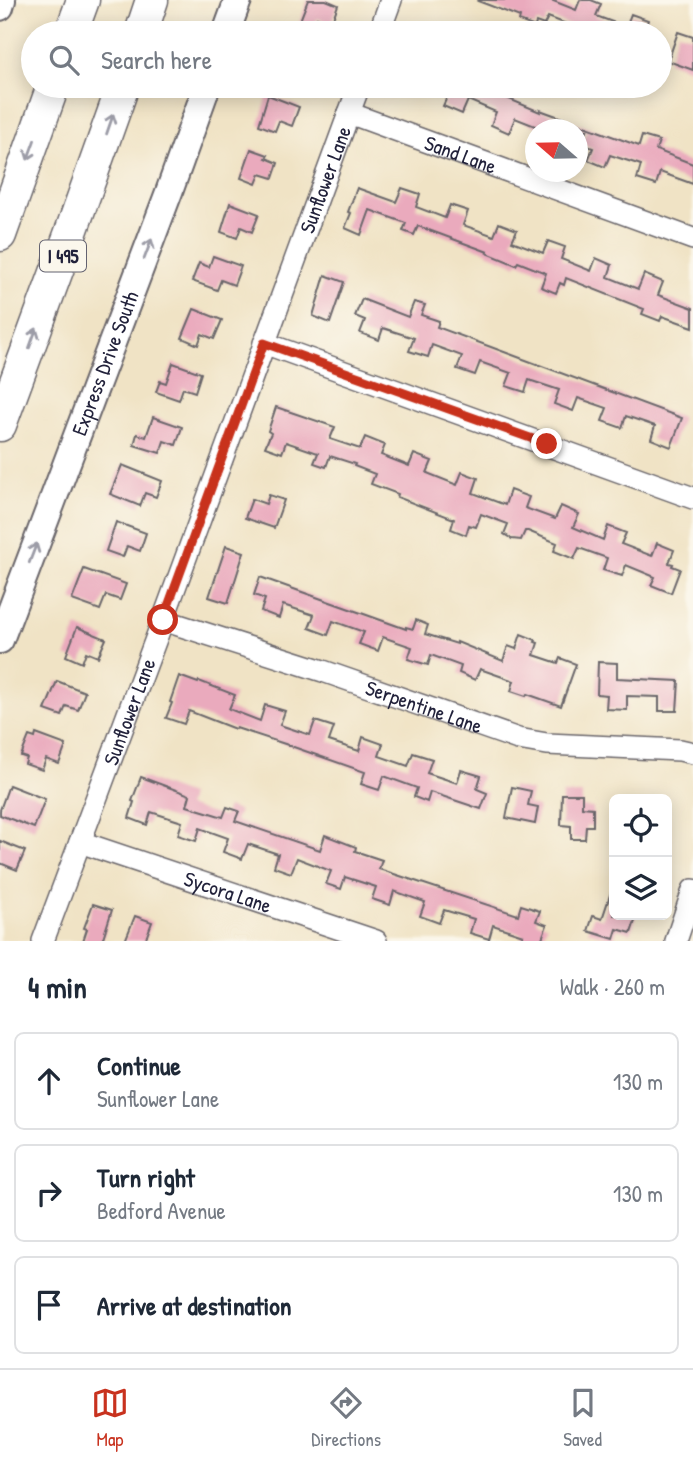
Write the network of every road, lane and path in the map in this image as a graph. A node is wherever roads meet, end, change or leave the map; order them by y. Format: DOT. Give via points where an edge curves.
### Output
graph roads {
  1 [pos="2,0"];
  2 [pos="83,0"];
  3 [pos="152,0"];
  4 [pos="238,0"];
  5 [pos="391,0"];
  6 [pos="0,7"];
  7 [pos="75,21"];
  8 [pos="145,21"];
  9 [pos="230,21"];
  10 [pos="383,21"];
  11 [pos="49,98"];
  12 [pos="119,98"];
  13 [pos="203,98"];
  14 [pos="354,98"];
  15 [pos="348,113"];
  16 [pos="0,235"];
  17 [pos="693,239"];
  18 [pos="264,343"];
  19 [pos="0,425"];
  20 [pos="693,498"];
  21 [pos="163,620"];
  22 [pos="0,640"];
  23 [pos="693,753"];
  24 [pos="80,842"];
  25 [pos="693,890"];
  26 [pos="43,941"];
  27 [pos="376,941"];
  28 [pos="676,941"];
  1 -- 6 [label="main road"];
  2 -- 7 [label="highway"];
  3 -- 8 [label="highway"];
  4 -- 9 [label="main road"];
  5 -- 10 [label="street"];
  11 -- 16 [label="highway, one-way"];
  19 -- 12 [label="highway, I 495, one-way"];
  22 -- 13 [label="main road, Express Drive South, one-way"];
  14 -- 15 [label="street, Sunflower Lane"];
  15 -- 17 [label="street, Sand Lane"];
  15 -- 18 [label="street, Sunflower Lane"];
  18 -- 20 [label="street"];
  18 -- 21 [label="street, Sunflower Lane"];
  21 -- 23 [label="street, Serpentine Lane" via="518,738 547,744"];
  21 -- 24 [label="street, Sunflower Lane"];
  24 -- 26 [label="street, Sunflower Lane"];
  24 -- 27 [label="street, Sycora Lane"];
  25 -- 28 [label="street"];
}
